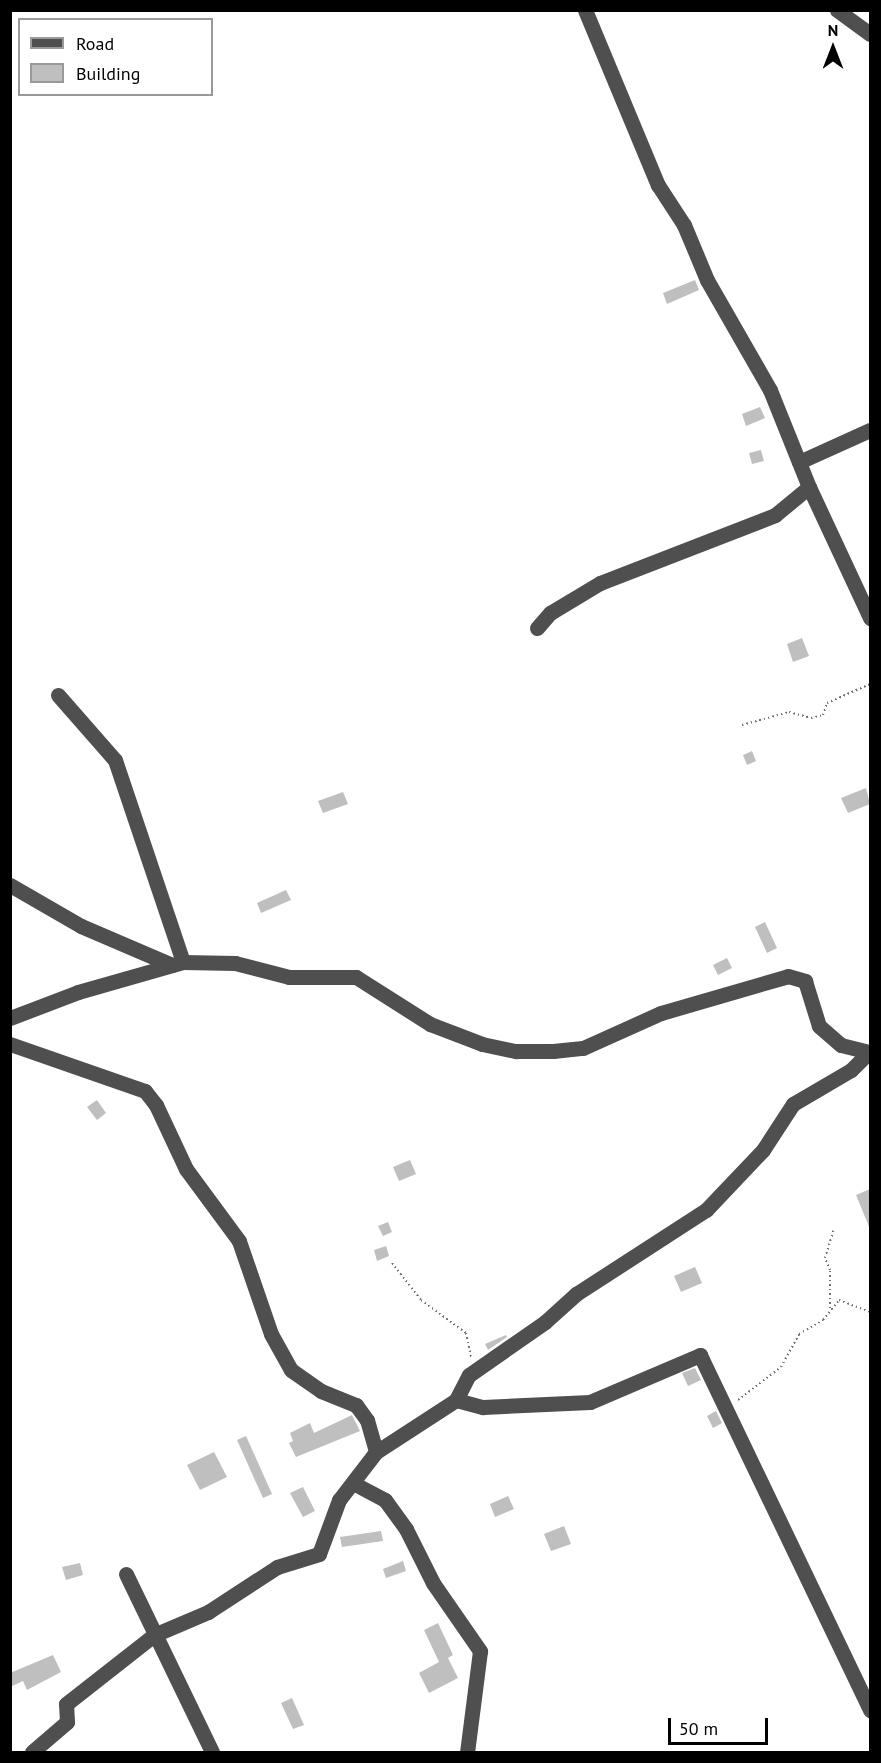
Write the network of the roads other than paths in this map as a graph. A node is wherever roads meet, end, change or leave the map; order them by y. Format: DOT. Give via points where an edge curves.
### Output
graph roads {
  1 [pos="585,10"];
  2 [pos="837,10"];
  3 [pos="870,34"];
  4 [pos="870,430"];
  5 [pos="799,462"];
  6 [pos="809,487"];
  7 [pos="870,618"];
  8 [pos="537,628"];
  9 [pos="58,695"];
  10 [pos="10,885"];
  11 [pos="178,963"];
  12 [pos="10,1018"];
  13 [pos="10,1044"];
  14 [pos="870,1052"];
  15 [pos="456,1400"];
  16 [pos="376,1452"];
  17 [pos="352,1483"];
  18 [pos="126,1574"];
  19 [pos="154,1635"];
  20 [pos="870,1710"];
  21 [pos="32,1752"];
  22 [pos="212,1752"];
  23 [pos="467,1752"];
  1 -- 5 [label="street" via="658,185 684,225 706,280 770,390"];
  2 -- 3 [label="street"];
  4 -- 5 [label="street"];
  5 -- 6 [label="street"];
  6 -- 7 [label="street"];
  6 -- 8 [label="street" via="775,515 600,583 550,613"];
  9 -- 11 [label="street" via="115,760"];
  10 -- 11 [label="street" via="81,926"];
  11 -- 12 [label="street" via="78,992"];
  11 -- 14 [label="street" via="235,963 289,977 356,977 430,1024 482,1044 516,1051 583,1048 661,1013 788,976 805,981 819,1026 841,1045"];
  13 -- 16 [label="street" via="145,1091 156,1105 186,1169 239,1241 271,1334 291,1370 321,1391 356,1405 367,1420"];
  14 -- 15 [label="street" via="851,1070 793,1104 763,1150 706,1210 576,1294 545,1322 469,1375"];
  15 -- 16 [label="street"];
  15 -- 20 [label="street" via="483,1407 590,1402 700,1355"];
  16 -- 17 [label="street"];
  17 -- 19 [label="street" via="339,1500 320,1554 278,1568 208,1612"];
  17 -- 23 [label="street" via="385,1500 433,1583 480,1651"];
  18 -- 19 [label="street"];
  19 -- 21 [label="street" via="66,1704 67,1722"];
  19 -- 22 [label="street"];
}
